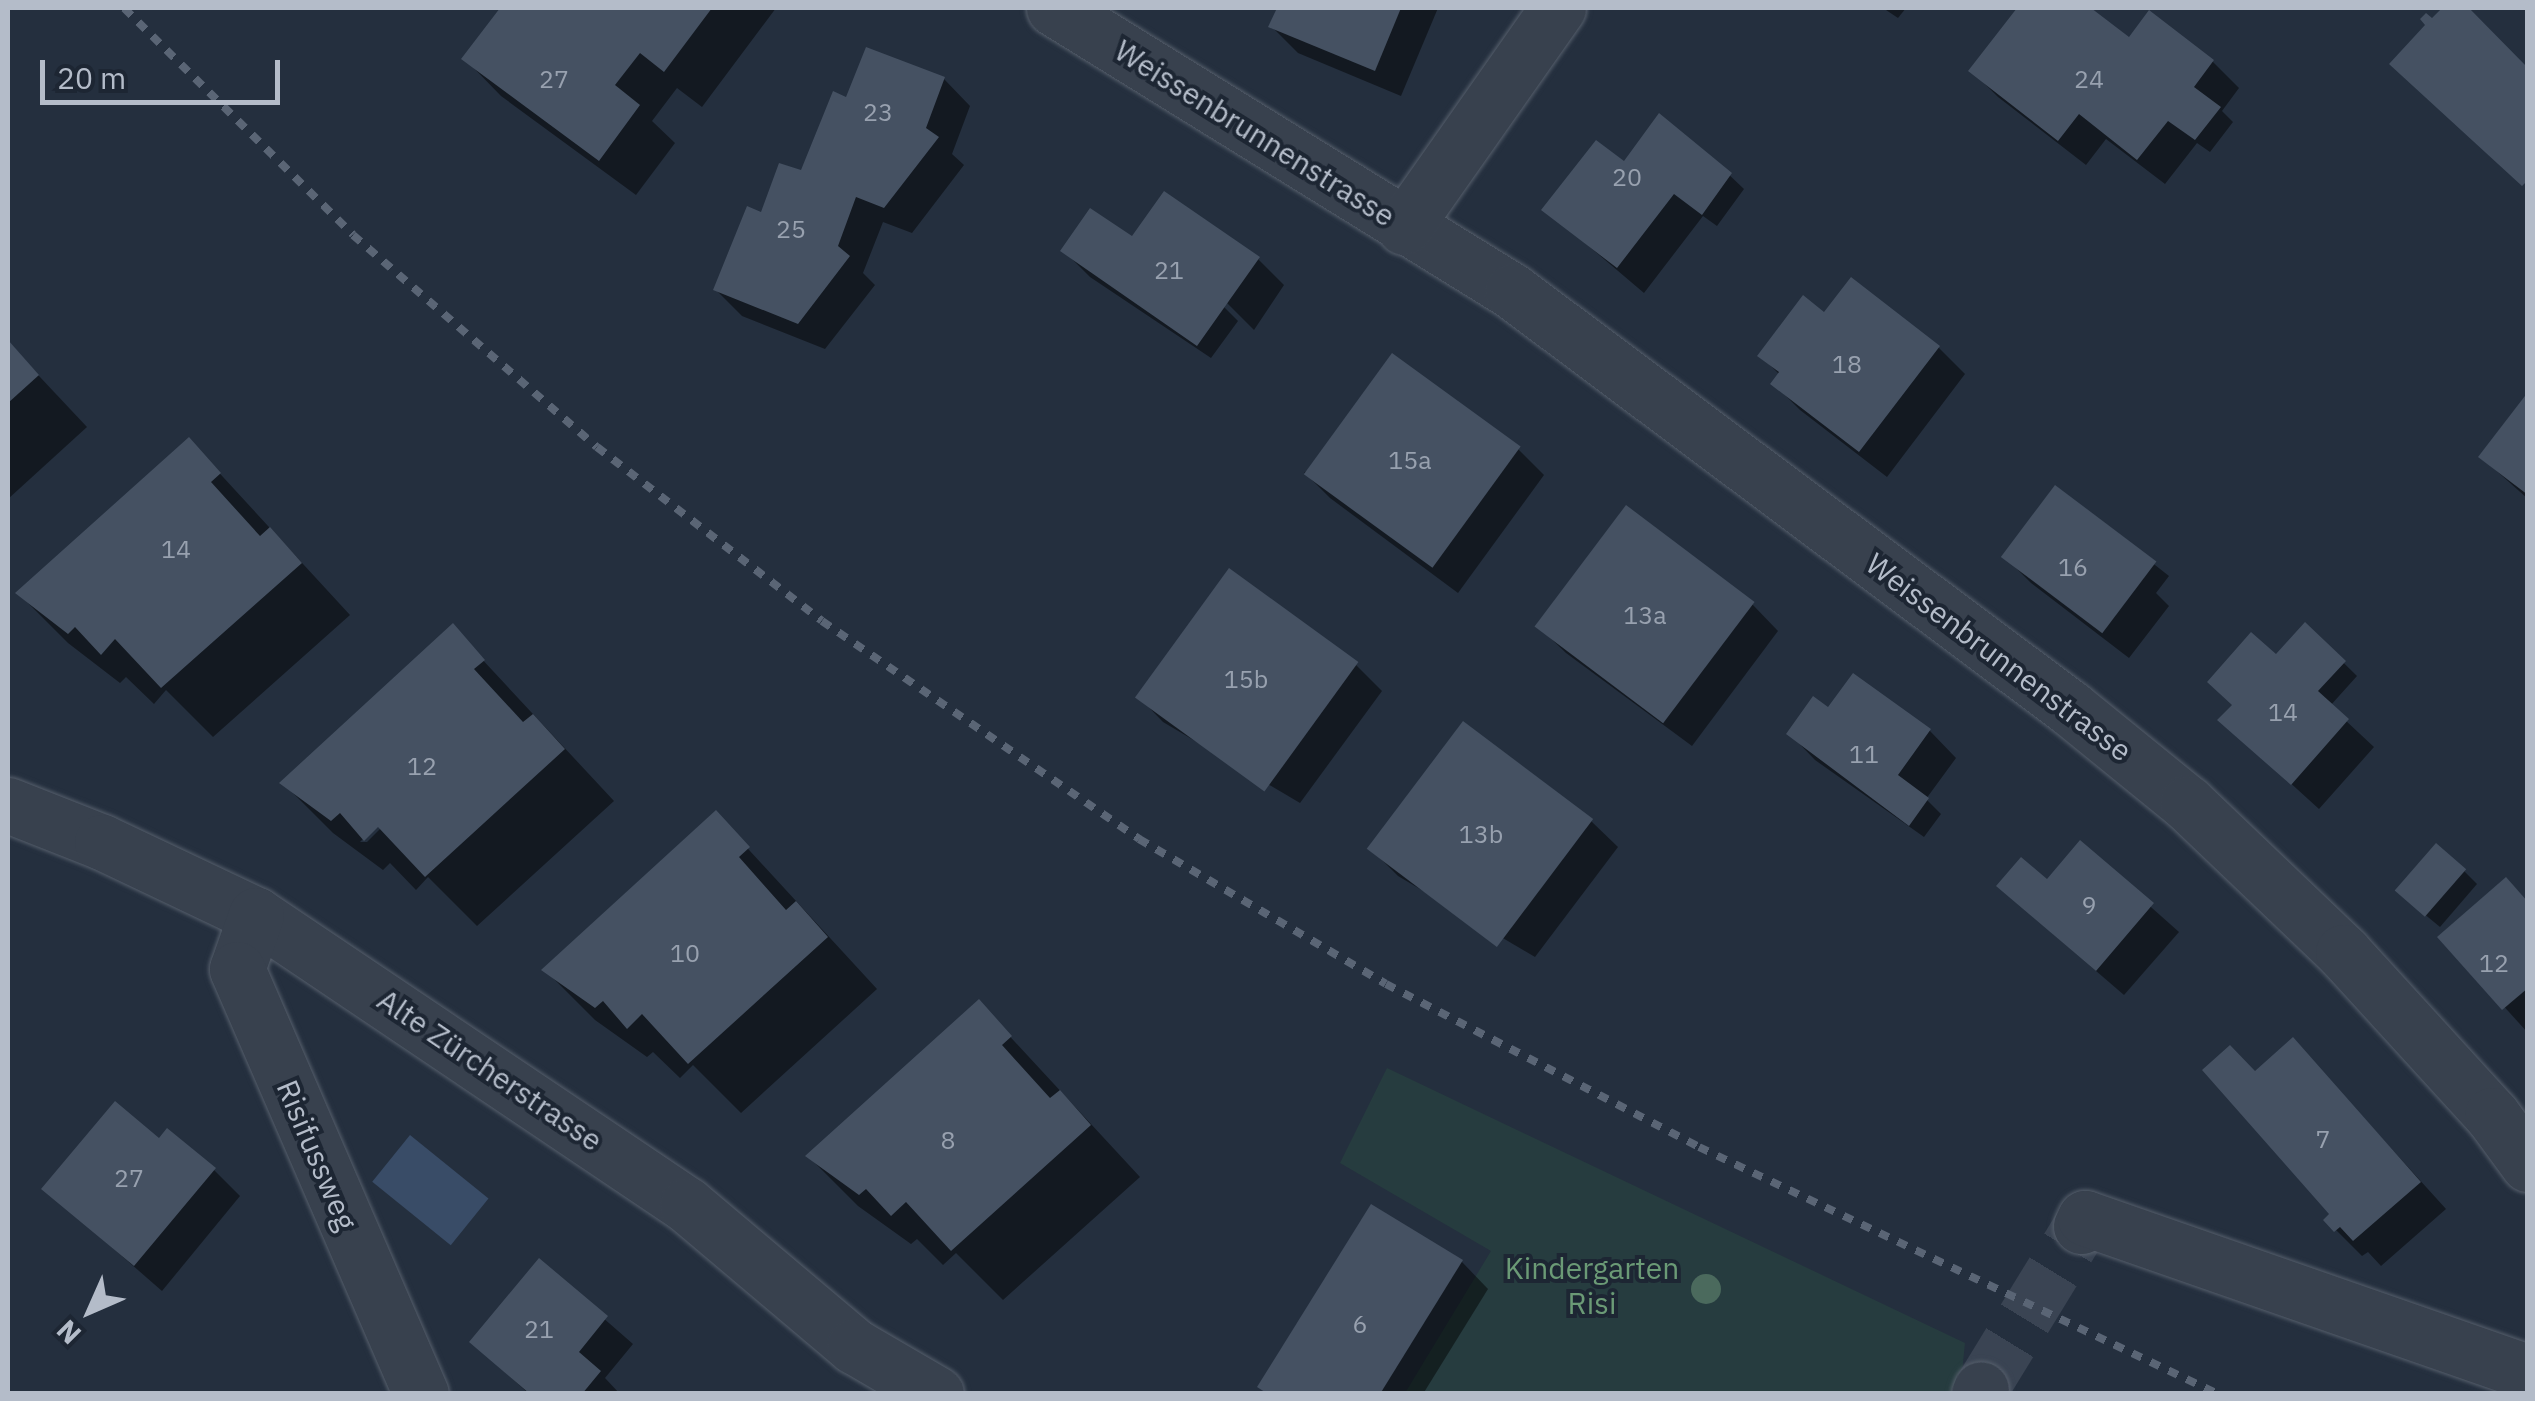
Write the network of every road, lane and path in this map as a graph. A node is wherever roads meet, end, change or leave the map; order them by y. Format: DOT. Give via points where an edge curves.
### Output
graph roads {
  1 [pos="1054,8"];
  2 [pos="1558,8"];
  3 [pos="1404,227"];
  4 [pos="8,805"];
  5 [pos="256,915"];
  6 [pos="2528,1164"];
  7 [pos="2081,1226"];
  8 [pos="2528,1372"];
  9 [pos="421,1394"];
  10 [pos="936,1394"];
  1 -- 3 [label="street, Weissenbrunnenstrasse"];
  2 -- 3 [label="street, Weissenbrunnenstrasse"];
  3 -- 6 [label="street, Weissenbrunnenstrasse" via="1544,315 2187,803 2344,952"];
  4 -- 5 [label="street, Alte Zürcherstrasse"];
  5 -- 9 [label="street, Risifussweg" via="237,969"];
  5 -- 10 [label="street, Alte Zürcherstrasse" via="686,1205 854,1346"];
  7 -- 8 [label="street" via="2085,1218"];
}
